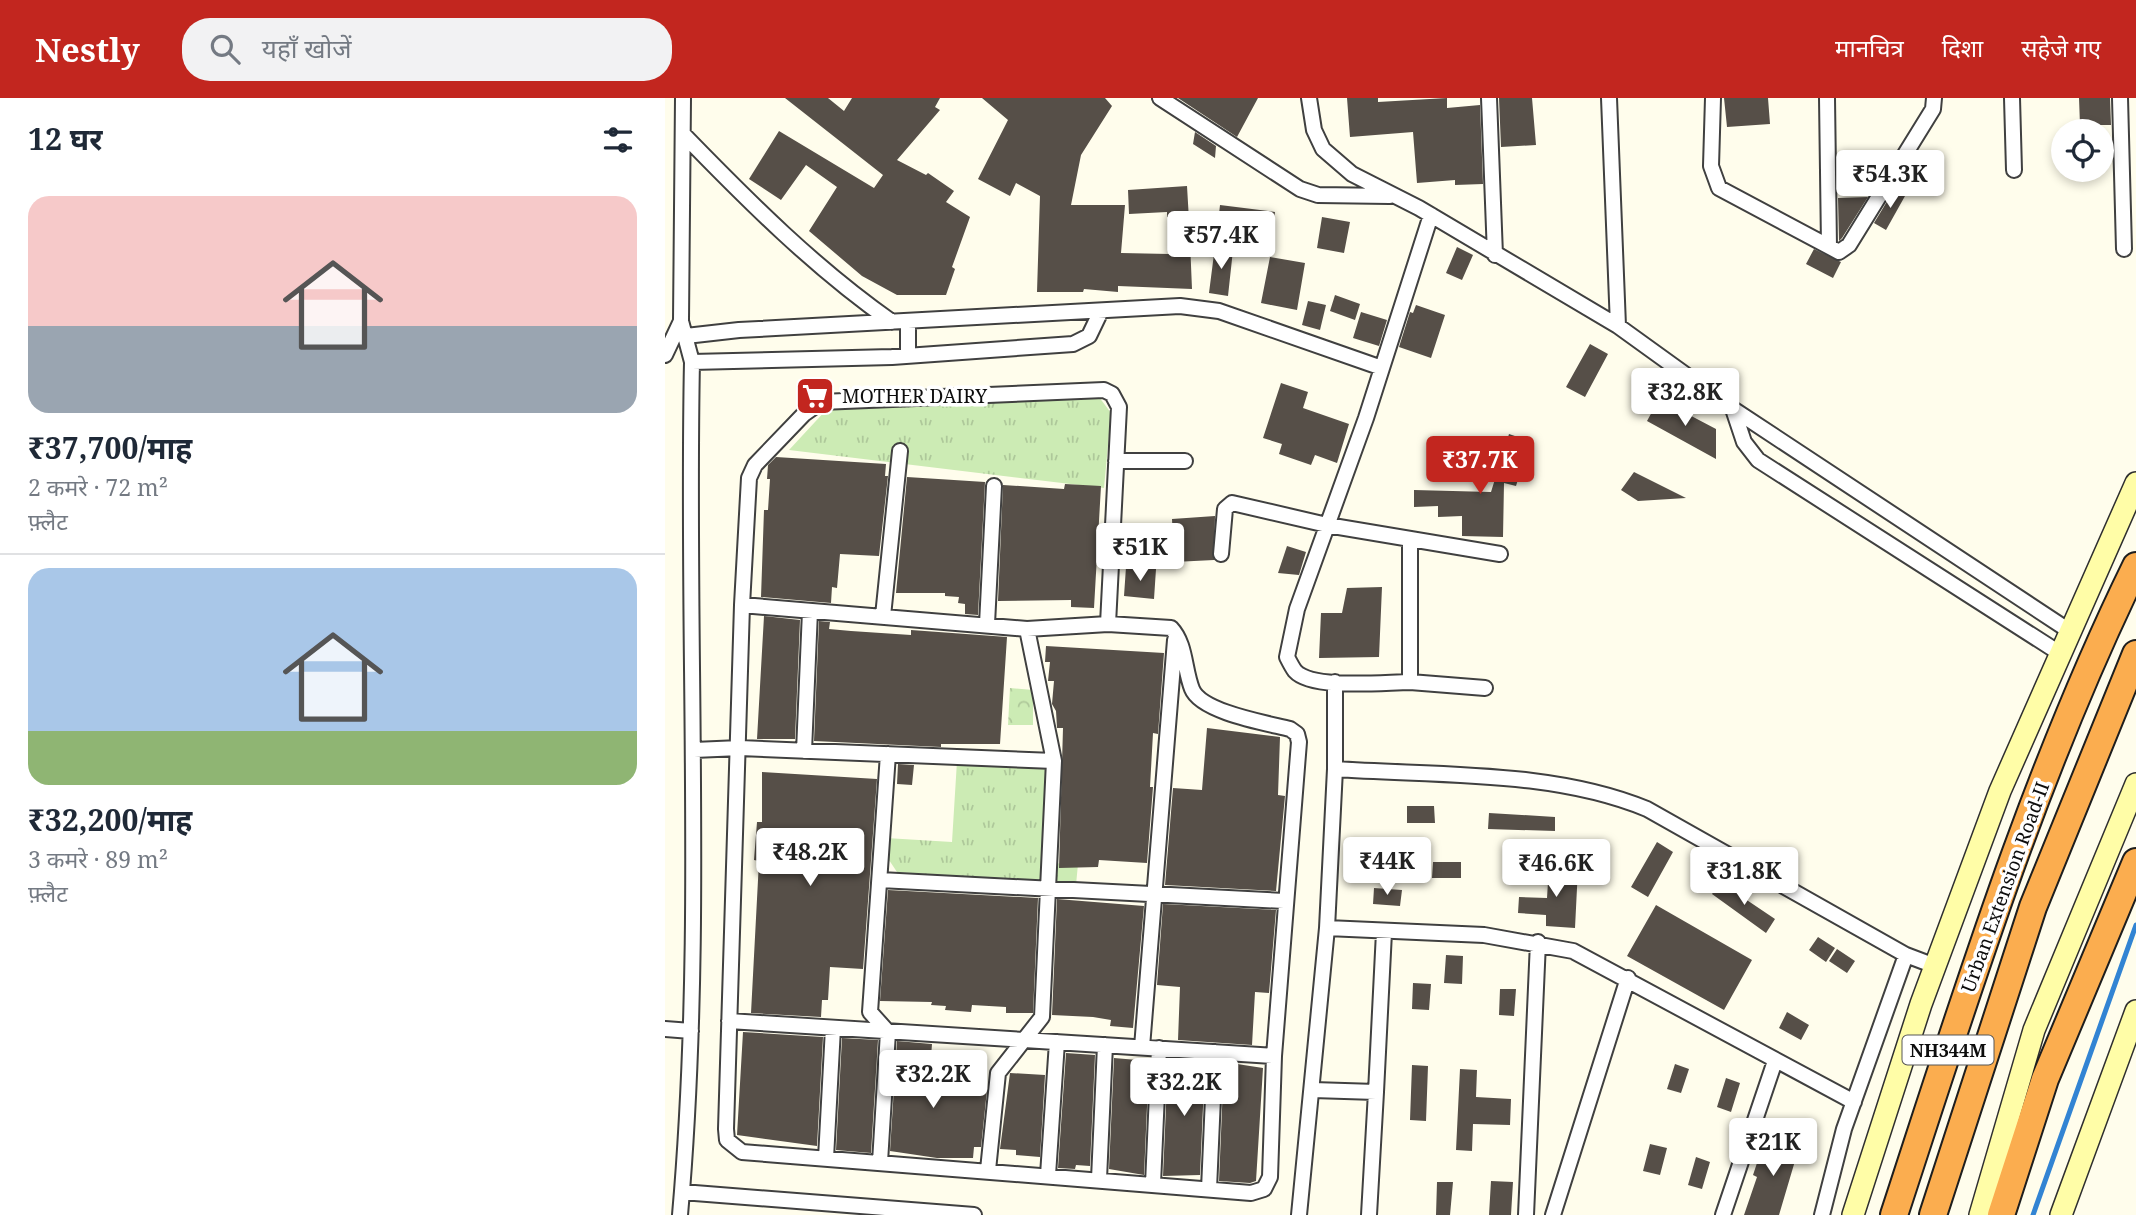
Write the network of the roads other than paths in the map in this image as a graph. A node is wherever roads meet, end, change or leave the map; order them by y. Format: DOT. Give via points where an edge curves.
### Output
graph roads {
  1 [pos="683,98"];
  2 [pos="1160,98"];
  3 [pos="1309,98"];
  4 [pos="1489,98"];
  5 [pos="1609,98"];
  6 [pos="1713,98"];
  7 [pos="1827,98"];
  8 [pos="1934,98"];
  9 [pos="2012,98"];
  10 [pos="2120,98"];
  11 [pos="683,134"];
  12 [pos="2014,170"];
  13 [pos="1395,197"];
  14 [pos="1431,215"];
  15 [pos="1829,246"];
  16 [pos="2124,249"];
  17 [pos="1495,255"];
  18 [pos="1101,311"];
  19 [pos="681,321"];
  20 [pos="908,321"];
  21 [pos="892,322"];
  22 [pos="1619,326"];
  23 [pos="685,336"];
  24 [pos="665,355"];
  25 [pos="908,355"];
  26 [pos="692,362"];
  27 [pos="1382,368"];
  28 [pos="1733,409"];
  29 [pos="900,451"];
  30 [pos="1116,461"];
  31 [pos="1185,461"];
  32 [pos="2136,483"];
  33 [pos="994,486"];
  34 [pos="1327,525"];
  35 [pos="1410,539"];
  36 [pos="1220,554"];
  37 [pos="1500,554"];
  38 [pos="2136,566"];
  39 [pos="742,605"];
  40 [pos="810,611"];
  41 [pos="883,616"];
  42 [pos="987,624"];
  43 [pos="1108,624"];
  44 [pos="1027,629"];
  45 [pos="2071,632"];
  46 [pos="1176,634"];
  47 [pos="2061,654"];
  48 [pos="2136,654"];
  49 [pos="1335,682"];
  50 [pos="1410,682"];
  51 [pos="1485,688"];
  52 [pos="740,748"];
  53 [pos="694,750"];
  54 [pos="804,751"];
  55 [pos="888,754"];
  56 [pos="1054,761"];
  57 [pos="1335,769"];
  58 [pos="2136,784"];
  59 [pos="2136,862"];
  60 [pos="880,880"];
  61 [pos="1050,890"];
  62 [pos="1152,894"];
  63 [pos="1284,901"];
  64 [pos="1327,928"];
  65 [pos="1384,932"];
  66 [pos="1538,943"];
  67 [pos="1906,955"];
  68 [pos="1934,966"];
  69 [pos="1628,978"];
  70 [pos="2136,1011"];
  71 [pos="729,1021"];
  72 [pos="833,1028"];
  73 [pos="665,1029"];
  74 [pos="691,1031"];
  75 [pos="888,1032"];
  76 [pos="1024,1041"];
  77 [pos="1057,1042"];
  78 [pos="1105,1045"];
  79 [pos="1142,1047"];
  80 [pos="1159,1048"];
  81 [pos="1215,1052"];
  82 [pos="1274,1056"];
  83 [pos="1775,1061"];
  84 [pos="1313,1090"];
  85 [pos="1375,1092"];
  86 [pos="1854,1102"];
  87 [pos="826,1158"];
  88 [pos="880,1162"];
  89 [pos="988,1170"];
  90 [pos="1048,1175"];
  91 [pos="1100,1180"];
  92 [pos="1153,1184"];
  93 [pos="1209,1189"];
  94 [pos="682,1192"];
  95 [pos="680,1215"];
  96 [pos="974,1215"];
  97 [pos="1299,1215"];
  98 [pos="1369,1215"];
  99 [pos="1526,1215"];
  100 [pos="1553,1215"];
  101 [pos="1723,1215"];
  102 [pos="1822,1215"];
  103 [pos="1853,1215"];
  104 [pos="1894,1215"];
  105 [pos="1933,1215"];
  106 [pos="1980,1215"];
  107 [pos="2001,1215"];
  108 [pos="2061,1215"];
  1 -- 11 [label="street"];
  2 -- 13 [label="street" via="1300,189 1318,195"];
  3 -- 13 [label="street" via="1314,130 1323,149 1352,174"];
  4 -- 17 [label="street"];
  5 -- 22 [label="street"];
  6 -- 15 [label="street" via="1711,166 1719,188"];
  7 -- 15 [label="street"];
  8 -- 15 [label="street" via="1933,109 1849,244 1842,252"];
  9 -- 12 [label="street"];
  10 -- 16 [label="street"];
  11 -- 19 [label="street"];
  11 -- 21 [label="street" via="780,231"];
  13 -- 14 [label="street"];
  14 -- 17 [label="street"];
  14 -- 27 [label="street"];
  17 -- 22 [label="street"];
  18 -- 20 [label="street"];
  18 -- 25 [label="street" via="1090,336 1073,344"];
  18 -- 27 [label="street" via="1160,305 1219,311"];
  19 -- 23 [label="street"];
  19 -- 24 [label="street"];
  20 -- 21 [label="street"];
  20 -- 25 [label="street"];
  21 -- 23 [label="street"];
  22 -- 28 [label="street"];
  23 -- 26 [label="street"];
  25 -- 26 [label="street"];
  26 -- 53 [label="street"];
  27 -- 34 [label="street"];
  28 -- 45 [label="street"];
  28 -- 47 [label="street" via="1744,442 1758,460"];
  29 -- 41 [label="street"];
  30 -- 31 [label="street"];
  30 -- 39 [label="street" via="1119,407 1104,390 821,402 755,465 749,478"];
  30 -- 43 [label="street"];
  32 -- 45 [label="street"];
  33 -- 42 [label="street"];
  34 -- 35 [label="street"];
  34 -- 36 [label="street" via="1228,504"];
  34 -- 49 [label="street" via="1297,609 1287,656 1295,672 1307,679"];
  35 -- 37 [label="street"];
  35 -- 50 [label="street"];
  38 -- 104 [label="highway, Urban Extension Road-II / NH344M" via="2101,638 2002,885"];
  39 -- 40 [label="street"];
  39 -- 52 [label="street"];
  40 -- 41 [label="street"];
  40 -- 54 [label="street"];
  41 -- 42 [label="street"];
  42 -- 44 [label="street"];
  43 -- 44 [label="street"];
  43 -- 46 [label="street" via="1162,626"];
  44 -- 56 [label="street"];
  45 -- 47 [label="street"];
  46 -- 62 [label="street"];
  46 -- 63 [label="street" via="1192,691 1205,703 1297,734"];
  47 -- 68 [label="street" via="2000,791"];
  48 -- 105 [label="highway, Urban Extension Road-II / NH344M" via="2033,907"];
  49 -- 50 [label="street"];
  49 -- 57 [label="street"];
  50 -- 51 [label="street"];
  52 -- 53 [label="street"];
  52 -- 54 [label="street"];
  52 -- 71 [label="street"];
  53 -- 74 [label="street"];
  54 -- 55 [label="street"];
  55 -- 56 [label="street"];
  55 -- 60 [label="street"];
  56 -- 61 [label="street"];
  57 -- 64 [label="street"];
  57 -- 67 [label="street" via="1571,786 1621,798"];
  58 -- 106 [label="street" via="2034,1030"];
  59 -- 107 [label="highway" via="2045,1079"];
  60 -- 61 [label="street"];
  60 -- 75 [label="street" via="870,1012"];
  61 -- 62 [label="street"];
  61 -- 76 [label="street" via="1042,1017"];
  62 -- 63 [label="street"];
  62 -- 79 [label="street"];
  63 -- 82 [label="street"];
  64 -- 65 [label="street"];
  64 -- 84 [label="street"];
  65 -- 66 [label="street" via="1484,935"];
  65 -- 85 [label="street"];
  66 -- 69 [label="street" via="1573,951"];
  66 -- 99 [label="street"];
  67 -- 68 [label="street"];
  67 -- 86 [label="street"];
  68 -- 103 [label="street"];
  69 -- 83 [label="street"];
  69 -- 100 [label="street"];
  70 -- 108 [label="street"];
  71 -- 72 [label="street"];
  71 -- 87 [label="street" via="727,1140 742,1152"];
  72 -- 75 [label="street"];
  72 -- 87 [label="street"];
  73 -- 74 [label="street"];
  74 -- 94 [label="street"];
  75 -- 76 [label="street"];
  75 -- 88 [label="street"];
  76 -- 77 [label="street"];
  76 -- 89 [label="street" via="998,1073"];
  77 -- 78 [label="street"];
  77 -- 90 [label="street"];
  78 -- 79 [label="street"];
  78 -- 91 [label="street"];
  79 -- 80 [label="street"];
  80 -- 81 [label="street"];
  80 -- 92 [label="street"];
  81 -- 82 [label="street"];
  81 -- 93 [label="street"];
  82 -- 93 [label="street" via="1270,1177 1264,1189 1251,1193"];
  83 -- 86 [label="street"];
  83 -- 101 [label="street"];
  84 -- 85 [label="street"];
  84 -- 97 [label="street"];
  85 -- 98 [label="street"];
  86 -- 102 [label="street"];
  87 -- 88 [label="street"];
  88 -- 89 [label="street"];
  89 -- 90 [label="street"];
  90 -- 91 [label="street"];
  91 -- 92 [label="street"];
  92 -- 93 [label="street"];
  94 -- 95 [label="street"];
  94 -- 96 [label="street"];
}
